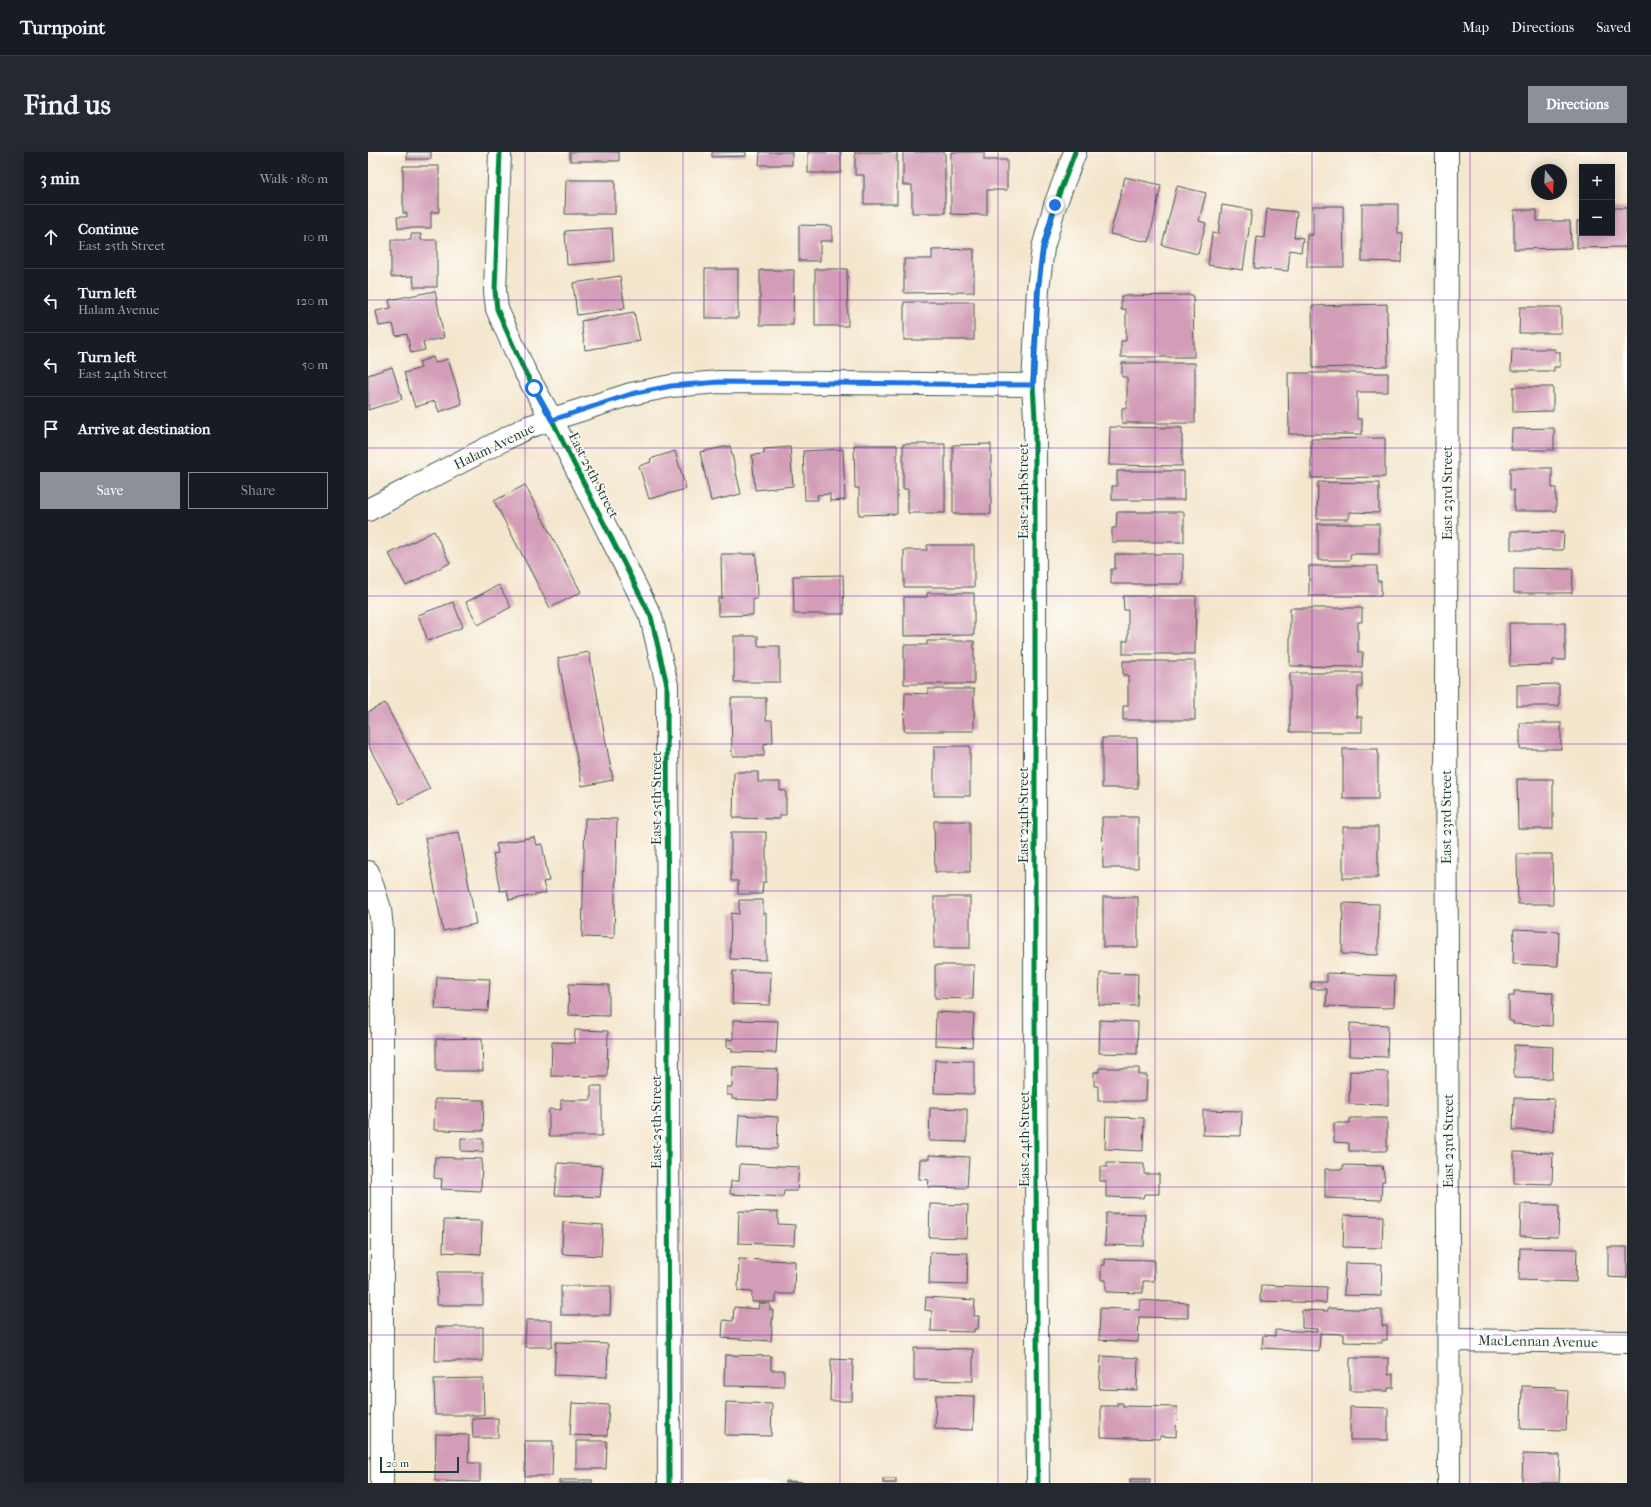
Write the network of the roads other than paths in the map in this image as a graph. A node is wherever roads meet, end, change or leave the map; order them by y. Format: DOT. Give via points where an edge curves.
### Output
graph roads {
  1 [pos="500,152"];
  2 [pos="1075,152"];
  3 [pos="1447,152"];
  4 [pos="1033,385"];
  5 [pos="552,420"];
  6 [pos="368,510"];
  7 [pos="368,872"];
  8 [pos="1449,1340"];
  9 [pos="1627,1342"];
  10 [pos="382,1483"];
  11 [pos="669,1483"];
  12 [pos="1038,1483"];
  13 [pos="1449,1483"];
  1 -- 5 [label="street, East 25th Street" via="495,291 497,309 524,370"];
  2 -- 4 [label="street, East 24th Street" via="1055,205 1043,248 1038,289"];
  3 -- 8 [label="street, East 23rd Street"];
  4 -- 5 [label="street, Halam Avenue" via="719,382 671,386 631,394"];
  4 -- 12 [label="street, East 24th Street"];
  5 -- 6 [label="street, Halam Avenue" via="528,427"];
  5 -- 11 [label="street, East 25th Street" via="651,617 667,684"];
  7 -- 10 [label="street" via="380,909 382,929"];
  8 -- 9 [label="street, MacLennan Avenue"];
  8 -- 13 [label="street, East 23rd Street"];
}
